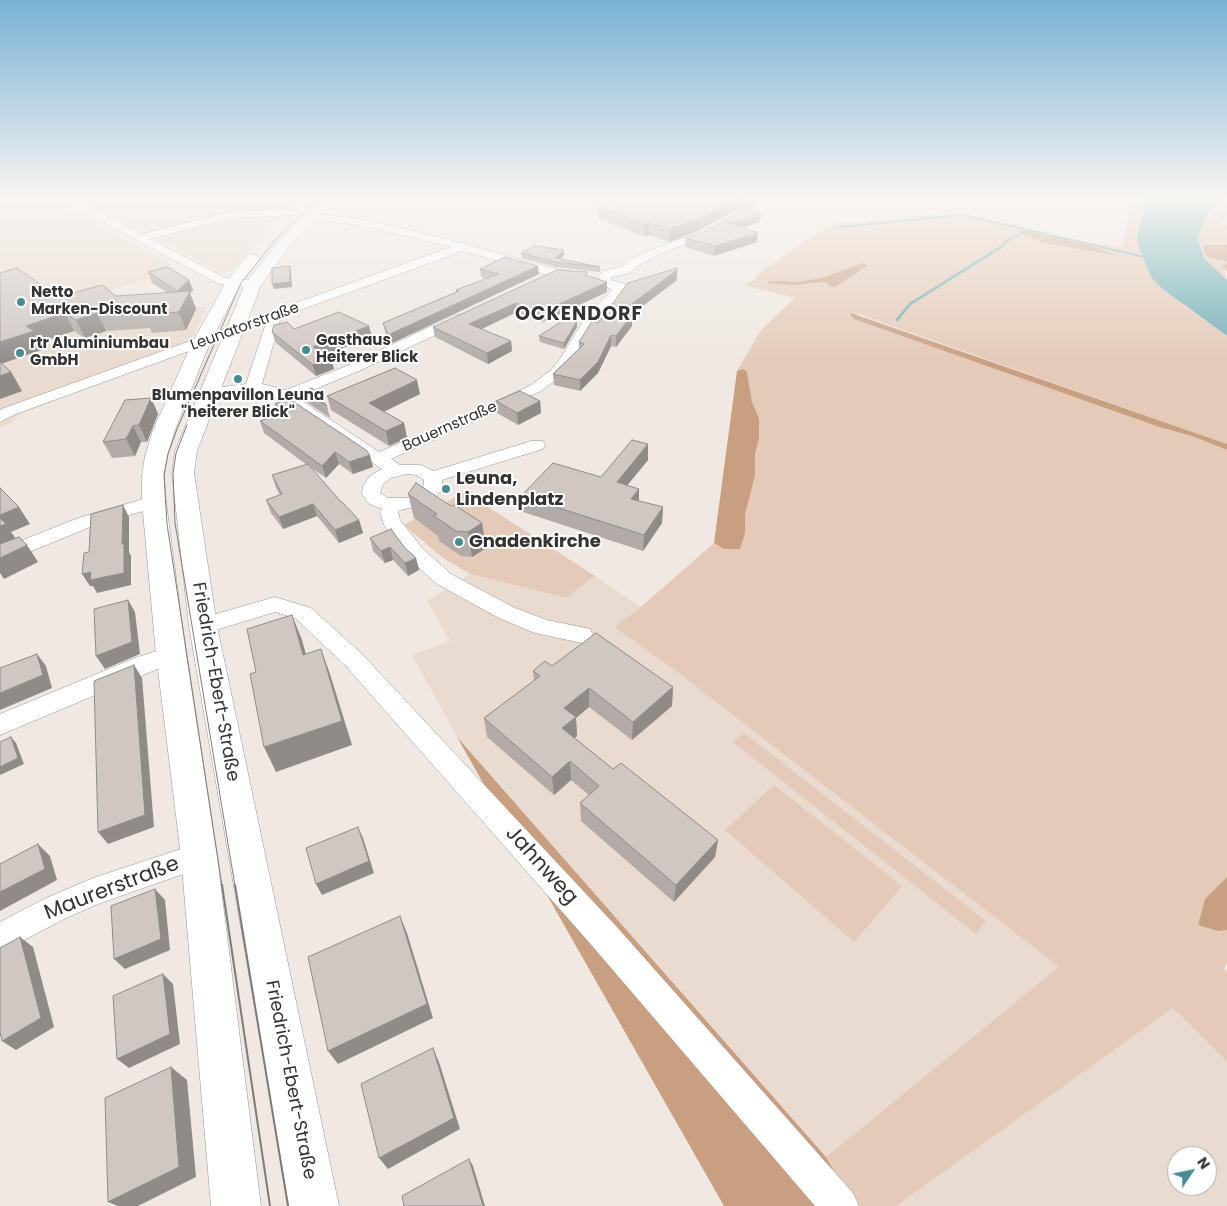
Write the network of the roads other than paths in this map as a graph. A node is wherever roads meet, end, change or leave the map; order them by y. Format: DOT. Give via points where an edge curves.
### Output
graph roads {
  1 [pos="170,253"];
  2 [pos="256,253"];
  3 [pos="276,253"];
  4 [pos="445,253"];
  5 [pos="484,253"];
  6 [pos="655,253"];
  7 [pos="555,273"];
  8 [pos="604,278"];
  9 [pos="538,281"];
  10 [pos="234,282"];
  11 [pos="253,284"];
  12 [pos="469,314"];
  13 [pos="275,316"];
  14 [pos="236,328"];
  15 [pos="201,343"];
  16 [pos="252,388"];
  17 [pos="211,392"];
  18 [pos="285,396"];
  19 [pos="0,417"];
  20 [pos="537,445"];
  21 [pos="379,458"];
  22 [pos="395,470"];
  23 [pos="432,477"];
  24 [pos="154,502"];
  25 [pos="394,505"];
  26 [pos="0,557"];
  27 [pos="203,626"];
  28 [pos="582,635"];
  29 [pos="171,654"];
  30 [pos="0,725"];
  31 [pos="199,856"];
  32 [pos="0,938"];
  33 [pos="236,1206"];
  34 [pos="314,1206"];
  35 [pos="840,1206"];
  1 -- 10 [label="street" via="223,280"];
  2 -- 10 [label="main road, Friedrich-Ebert-Straße"];
  3 -- 11 [label="main road, Friedrich-Ebert-Straße"];
  4 -- 13 [label="street, Leunatorstraße"];
  5 -- 7 [label="street"];
  6 -- 8 [label="street"];
  7 -- 8 [label="street"];
  7 -- 9 [label="street"];
  8 -- 21 [label="street, Bauernstraße" via="612,286 621,287 588,324 556,372 536,388"];
  10 -- 11 [label="street"];
  10 -- 15 [label="main road, Friedrich-Ebert-Straße"];
  11 -- 14 [label="main road, Friedrich-Ebert-Straße"];
  12 -- 18 [label="street" via="354,368"];
  13 -- 14 [label="street, Leunatorstraße"];
  13 -- 16 [label="street"];
  14 -- 15 [label="street, Leunatorstraße"];
  14 -- 17 [label="main road, Friedrich-Ebert-Straße"];
  15 -- 19 [label="street, Leunatorstraße"];
  15 -- 24 [label="main road, Friedrich-Ebert-Straße" via="156,456"];
  16 -- 17 [label="street"];
  16 -- 18 [label="street" via="272,389"];
  17 -- 27 [label="main road, Friedrich-Ebert-Straße" via="186,451 183,473"];
  18 -- 21 [label="street"];
  20 -- 23 [label="street"];
  21 -- 22 [label="street"];
  22 -- 23 [label="street" via="414,469"];
  22 -- 25 [label="street" via="376,480 371,494 376,500"];
  23 -- 25 [label="street" via="433,489 429,494 413,503"];
  24 -- 26 [label="street" via="80,524"];
  24 -- 29 [label="main road, Friedrich-Ebert-Straße"];
  25 -- 28 [label="street" via="390,512 394,525 415,553 444,579 507,613 542,627"];
  27 -- 34 [label="main road, Friedrich-Ebert-Straße"];
  27 -- 35 [label="street, Jahnweg" via="275,604 303,613 353,659 605,937"];
  29 -- 30 [label="street"];
  29 -- 31 [label="main road, Friedrich-Ebert-Straße"];
  31 -- 32 [label="street, Maurerstraße" via="93,892"];
  31 -- 33 [label="main road, Friedrich-Ebert-Straße"];
}
